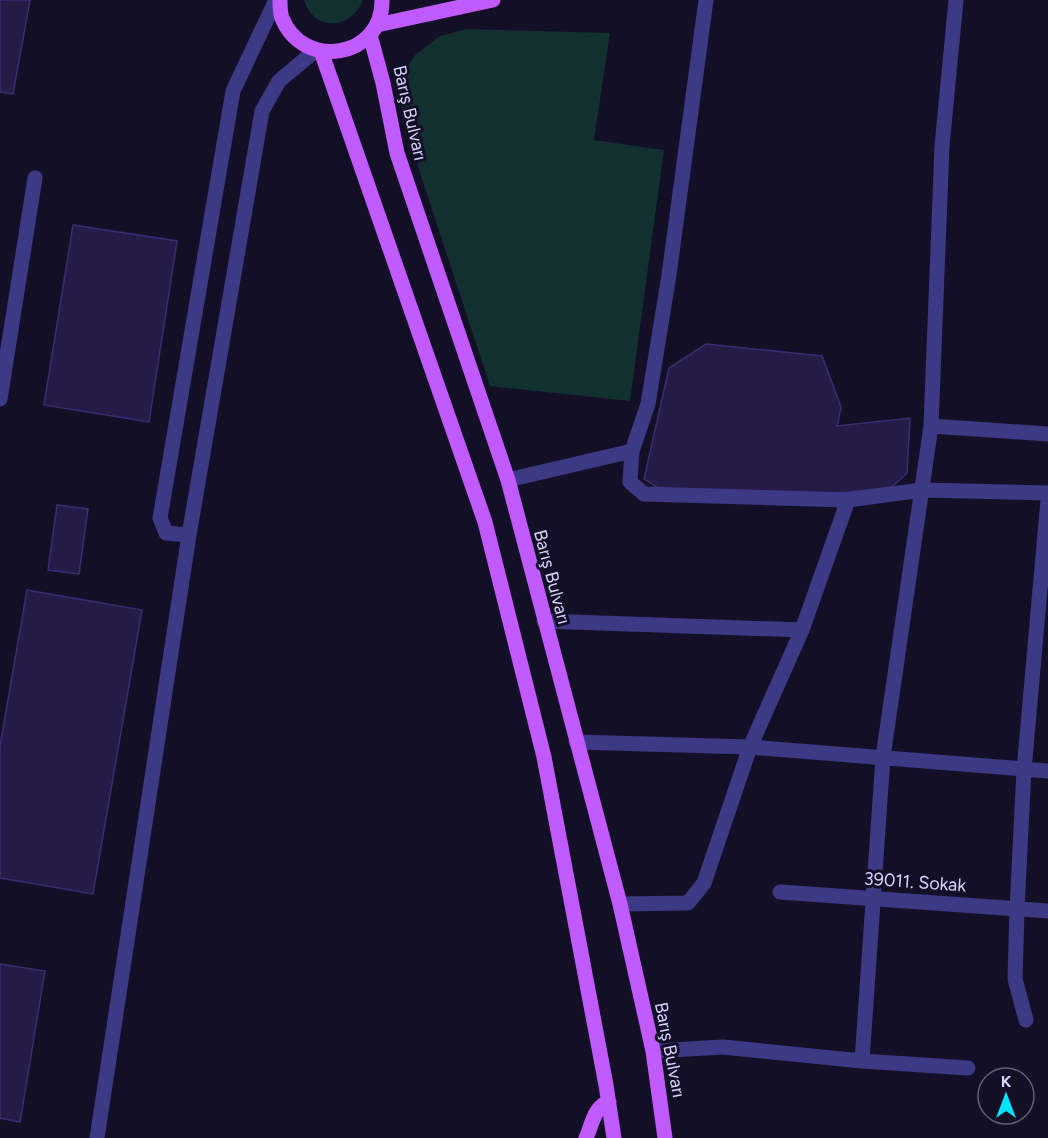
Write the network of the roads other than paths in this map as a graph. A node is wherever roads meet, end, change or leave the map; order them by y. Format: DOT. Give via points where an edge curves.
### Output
graph roads {
  1 [pos="278,0"];
  2 [pos="382,0"];
  3 [pos="493,0"];
  4 [pos="706,0"];
  5 [pos="956,0"];
  6 [pos="373,30"];
  7 [pos="319,51"];
  8 [pos="35,178"];
  9 [pos="0,399"];
  10 [pos="931,426"];
  11 [pos="1048,434"];
  12 [pos="632,451"];
  13 [pos="508,480"];
  14 [pos="922,490"];
  15 [pos="1048,493"];
  16 [pos="849,500"];
  17 [pos="1048,500"];
  18 [pos="189,535"];
  19 [pos="544,621"];
  20 [pos="802,630"];
  21 [pos="576,742"];
  22 [pos="750,747"];
  23 [pos="883,758"];
  24 [pos="1024,770"];
  25 [pos="1048,771"];
  26 [pos="780,892"];
  27 [pos="873,899"];
  28 [pos="620,904"];
  29 [pos="1017,909"];
  30 [pos="1048,911"];
  31 [pos="1026,1020"];
  32 [pos="652,1051"];
  33 [pos="862,1061"];
  34 [pos="968,1068"];
  35 [pos="609,1102"];
  36 [pos="97,1138"];
  37 [pos="586,1138"];
  38 [pos="614,1138"];
  39 [pos="665,1138"];
  1 -- 7 [label="main road" via="282,18 295,38"];
  1 -- 18 [label="street" via="233,91 160,518 166,533"];
  2 -- 6 [label="main road, Barış Bulvarı"];
  3 -- 6 [label="main road"];
  4 -- 12 [label="street" via="648,404"];
  5 -- 10 [label="street" via="942,146"];
  6 -- 7 [label="main road" via="348,49"];
  6 -- 13 [label="main road, Barış Bulvarı" via="397,153"];
  7 -- 18 [label="street" via="279,81 262,111"];
  7 -- 35 [label="main road" via="485,522 544,757"];
  8 -- 9 [label="street"];
  10 -- 11 [label="street"];
  10 -- 14 [label="street"];
  12 -- 13 [label="street"];
  12 -- 16 [label="street" via="630,482 644,494"];
  13 -- 19 [label="main road, Barış Bulvarı"];
  14 -- 15 [label="street"];
  14 -- 16 [label="street"];
  14 -- 23 [label="street"];
  16 -- 20 [label="street"];
  17 -- 24 [label="street"];
  18 -- 36 [label="street"];
  19 -- 20 [label="street"];
  19 -- 21 [label="main road, Barış Bulvarı"];
  20 -- 22 [label="street"];
  21 -- 22 [label="street"];
  21 -- 28 [label="main road, Barış Bulvarı"];
  22 -- 23 [label="street"];
  22 -- 28 [label="street" via="704,883 688,903"];
  23 -- 24 [label="street"];
  23 -- 27 [label="street"];
  24 -- 25 [label="street"];
  24 -- 29 [label="street"];
  26 -- 27 [label="street, 39011. Sokak"];
  27 -- 29 [label="street, 39011. Sokak"];
  27 -- 33 [label="street"];
  28 -- 32 [label="main road, Barış Bulvarı"];
  29 -- 30 [label="street, 39011. Sokak"];
  29 -- 31 [label="street" via="1015,979"];
  32 -- 33 [label="street" via="723,1047"];
  32 -- 39 [label="main road, Barış Bulvarı"];
  33 -- 34 [label="street"];
  35 -- 37 [label="main road" via="598,1108"];
  35 -- 38 [label="main road"];
}
